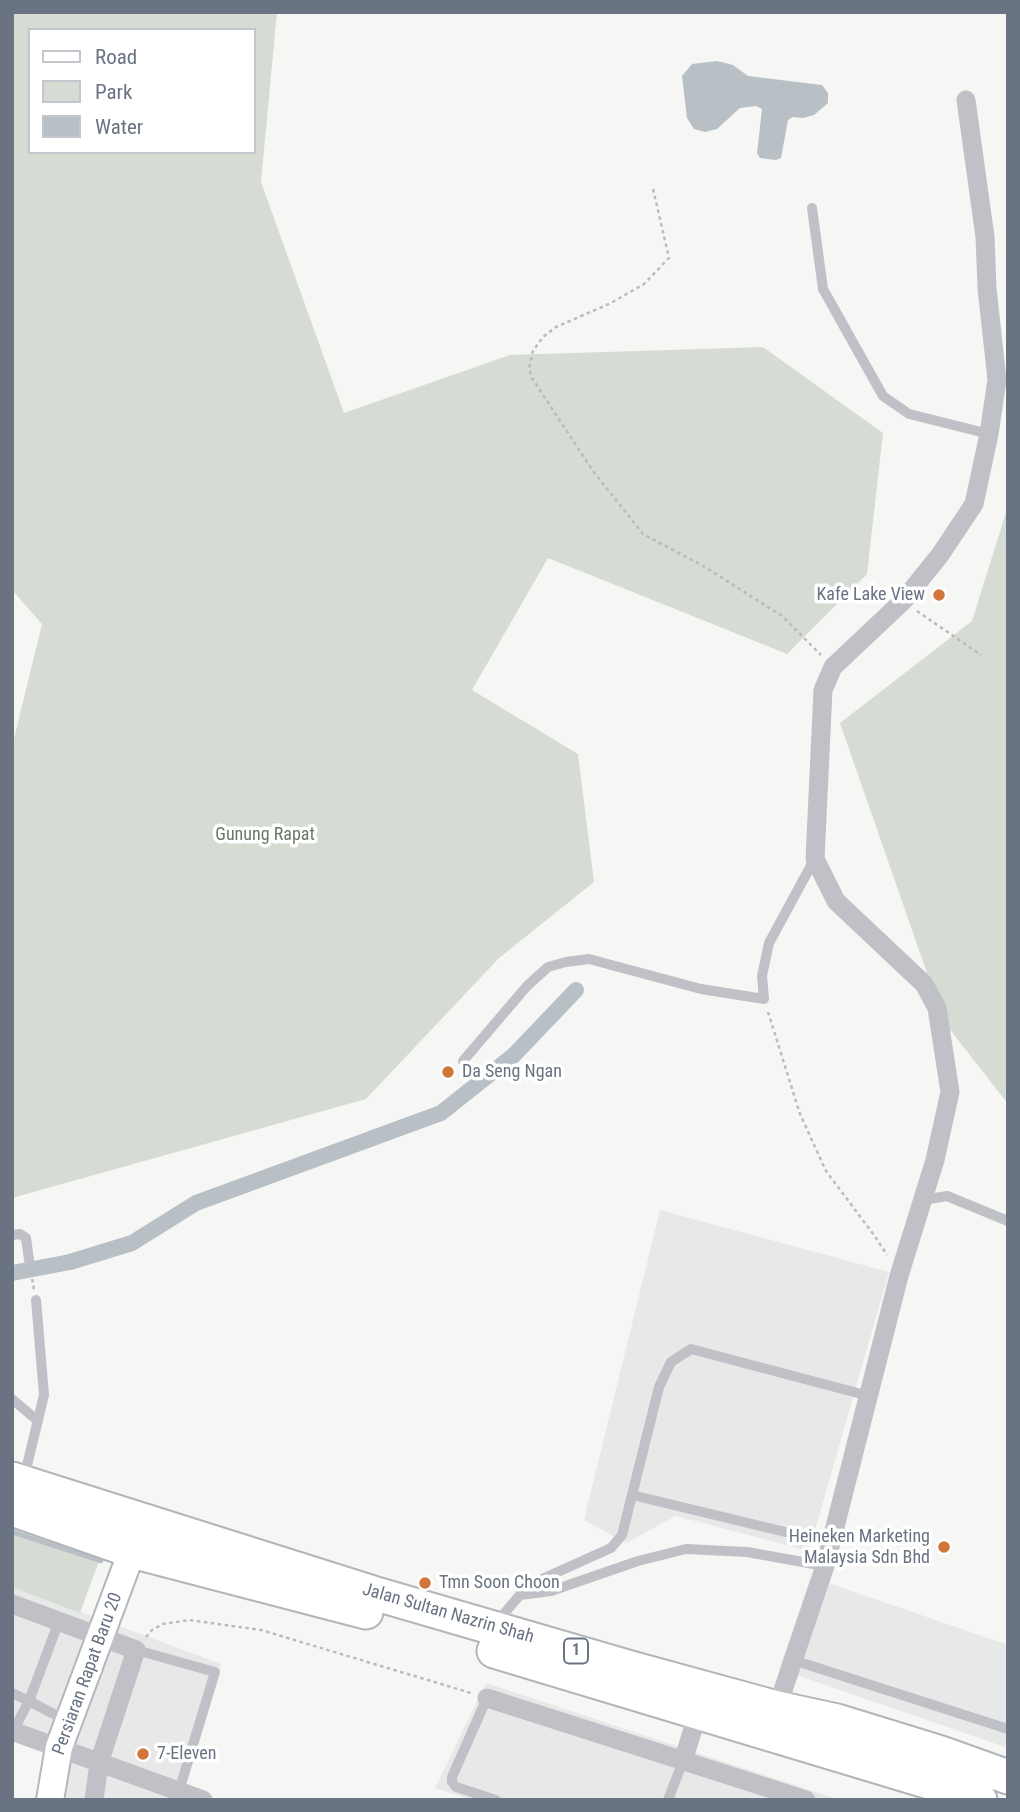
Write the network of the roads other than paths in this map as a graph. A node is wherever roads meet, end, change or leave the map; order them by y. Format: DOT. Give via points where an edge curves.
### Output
graph roads {
  1 [pos="966,100"];
  2 [pos="812,208"];
  3 [pos="989,434"];
  4 [pos="815,859"];
  5 [pos="463,1061"];
  6 [pos="923,1200"];
  7 [pos="1008,1221"];
  8 [pos="12,1235"];
  9 [pos="29,1260"];
  10 [pos="36,1300"];
  11 [pos="869,1396"];
  12 [pos="12,1399"];
  13 [pos="38,1421"];
  14 [pos="16,1490"];
  15 [pos="632,1495"];
  16 [pos="81,1501"];
  17 [pos="802,1536"];
  18 [pos="203,1538"];
  19 [pos="132,1551"];
  20 [pos="824,1566"];
  21 [pos="520,1595"];
  22 [pos="12,1604"];
  23 [pos="59,1621"];
  24 [pos="492,1627"];
  25 [pos="102,1636"];
  26 [pos="136,1650"];
  27 [pos="792,1660"];
  28 [pos="12,1693"];
  29 [pos="487,1698"];
  30 [pos="29,1701"];
  31 [pos="778,1708"];
  32 [pos="698,1713"];
  33 [pos="69,1722"];
  34 [pos="1008,1729"];
  35 [pos="12,1731"];
  36 [pos="59,1747"];
  37 [pos="683,1760"];
  38 [pos="99,1763"];
  39 [pos="1008,1777"];
  40 [pos="173,1793"];
  41 [pos="50,1800"];
  42 [pos="94,1800"];
  43 [pos="203,1800"];
  44 [pos="496,1800"];
  45 [pos="668,1800"];
  46 [pos="806,1800"];
  47 [pos="980,1800"];
  1 -- 3 [label="street" via="985,237 997,380"];
  2 -- 3 [label="lane" via="823,289 883,396 909,414"];
  3 -- 4 [label="street" via="974,504 903,601 833,667 823,690"];
  4 -- 5 [label="lane" via="769,943 762,976 764,999 701,989 589,959 566,962 548,967 527,986"];
  4 -- 6 [label="street" via="836,901 924,984 937,1008 950,1092"];
  6 -- 7 [label="lane" via="947,1196"];
  6 -- 11 [label="street"];
  8 -- 9 [label="lane" via="23,1235"];
  10 -- 13 [label="lane" via="44,1395"];
  11 -- 15 [label="lane" via="691,1349 671,1362 659,1387"];
  11 -- 20 [label="street"];
  12 -- 13 [label="lane"];
  13 -- 14 [label="lane"];
  14 -- 16 [label="highway, Jalan Sultan Nazrin Shah / 1"];
  14 -- 19 [label="highway, Jalan Sultan Nazrin Shah / 1"];
  15 -- 17 [label="lane"];
  15 -- 21 [label="lane" via="622,1535 611,1548 542,1579"];
  16 -- 18 [label="highway, Jalan Sultan Nazrin Shah / 1"];
  16 -- 19 [label="highway" via="111,1523"];
  18 -- 19 [label="highway" via="158,1539"];
  18 -- 24 [label="highway, Jalan Sultan Nazrin Shah / 1"];
  19 -- 25 [label="street, Persiaran Rapat Baru 20"];
  19 -- 32 [label="highway, Jalan Sultan Nazrin Shah / 1" via="369,1613"];
  20 -- 21 [label="lane" via="747,1552 686,1549 638,1560 551,1591"];
  20 -- 27 [label="street"];
  21 -- 24 [label="lane"];
  22 -- 23 [label="street"];
  23 -- 25 [label="street"];
  23 -- 30 [label="lane"];
  24 -- 31 [label="highway, Jalan Sultan Nazrin Shah / 1"];
  25 -- 26 [label="street"];
  25 -- 33 [label="street, Persiaran Rapat Baru 20"];
  26 -- 38 [label="street"];
  26 -- 40 [label="lane" via="215,1672"];
  27 -- 31 [label="street"];
  27 -- 34 [label="lane"];
  28 -- 30 [label="lane"];
  29 -- 37 [label="street"];
  29 -- 44 [label="lane" via="452,1782"];
  30 -- 33 [label="lane"];
  30 -- 35 [label="lane"];
  31 -- 39 [label="highway, Jalan Sultan Nazrin Shah / 1" via="837,1721"];
  32 -- 37 [label="street"];
  32 -- 47 [label="highway, Jalan Sultan Nazrin Shah / 1"];
  33 -- 36 [label="street, Persiaran Rapat Baru 20"];
  35 -- 36 [label="street"];
  36 -- 38 [label="street"];
  36 -- 41 [label="street, Persiaran Rapat Baru 20"];
  37 -- 45 [label="lane"];
  37 -- 46 [label="street"];
  38 -- 40 [label="street"];
  38 -- 42 [label="street"];
  40 -- 43 [label="street"];
}
